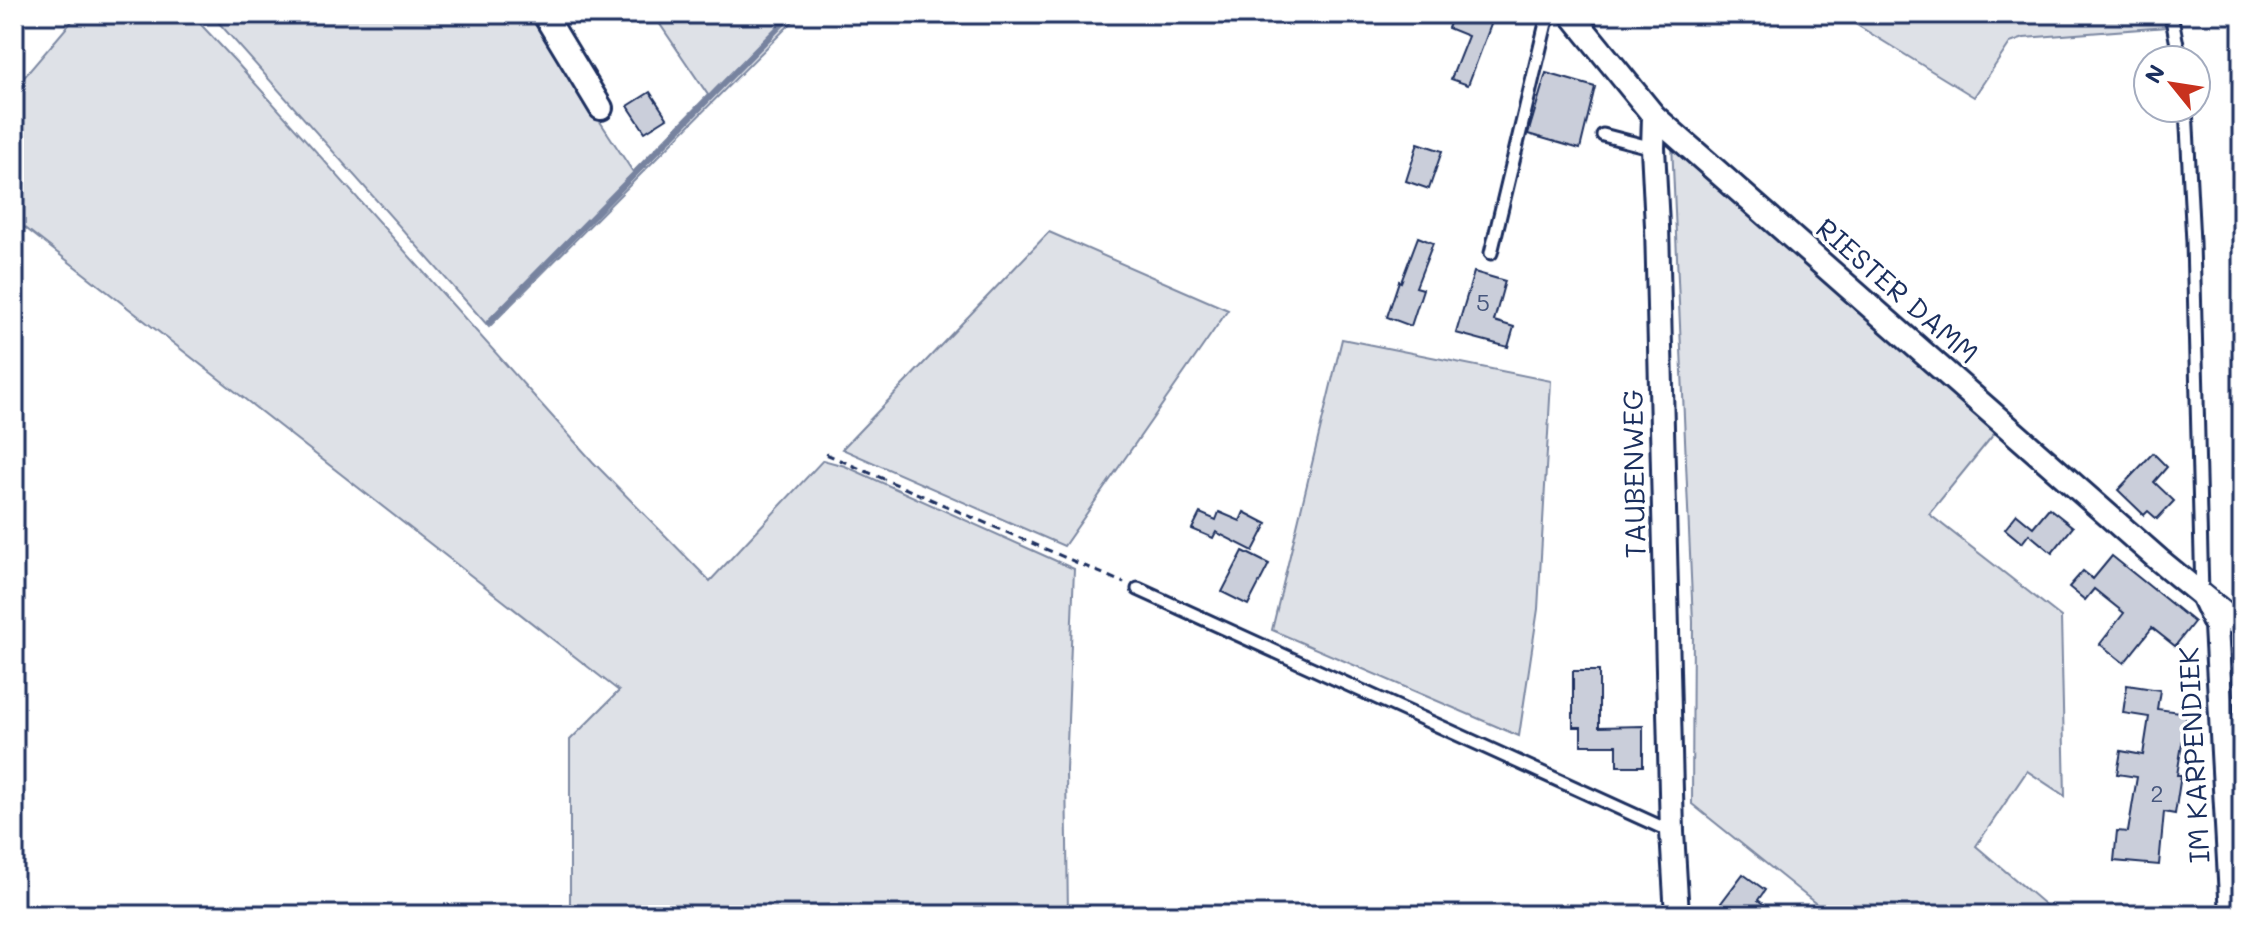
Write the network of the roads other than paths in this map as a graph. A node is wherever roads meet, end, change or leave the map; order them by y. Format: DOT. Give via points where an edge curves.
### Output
graph roads {
  1 [pos="544,14"];
  2 [pos="1553,14"];
  3 [pos="1571,14"];
  4 [pos="2171,14"];
  5 [pos="2177,44"];
  6 [pos="601,108"];
  7 [pos="1654,116"];
  8 [pos="2187,124"];
  9 [pos="1603,135"];
  10 [pos="1653,148"];
  11 [pos="1491,253"];
  12 [pos="1138,589"];
  13 [pos="2202,595"];
  14 [pos="2242,628"];
  15 [pos="1672,832"];
  16 [pos="1677,915"];
  17 [pos="2232,915"];
  1 -- 6 [label="street"];
  2 -- 11 [label="lane" via="1543,34"];
  3 -- 7 [label="street, RIESTER DAMM"];
  4 -- 5 [label="lane"];
  7 -- 10 [label="street, TAUBENWEG"];
  7 -- 13 [label="street, RIESTER DAMM"];
  8 -- 13 [label="lane"];
  9 -- 10 [label="lane"];
  10 -- 15 [label="street, TAUBENWEG"];
  12 -- 15 [label="lane"];
  13 -- 14 [label="street, RIESTER DAMM"];
  13 -- 17 [label="street, IM KARPENDIEK" via="2216,626"];
  15 -- 16 [label="street, TAUBENWEG"];
}
